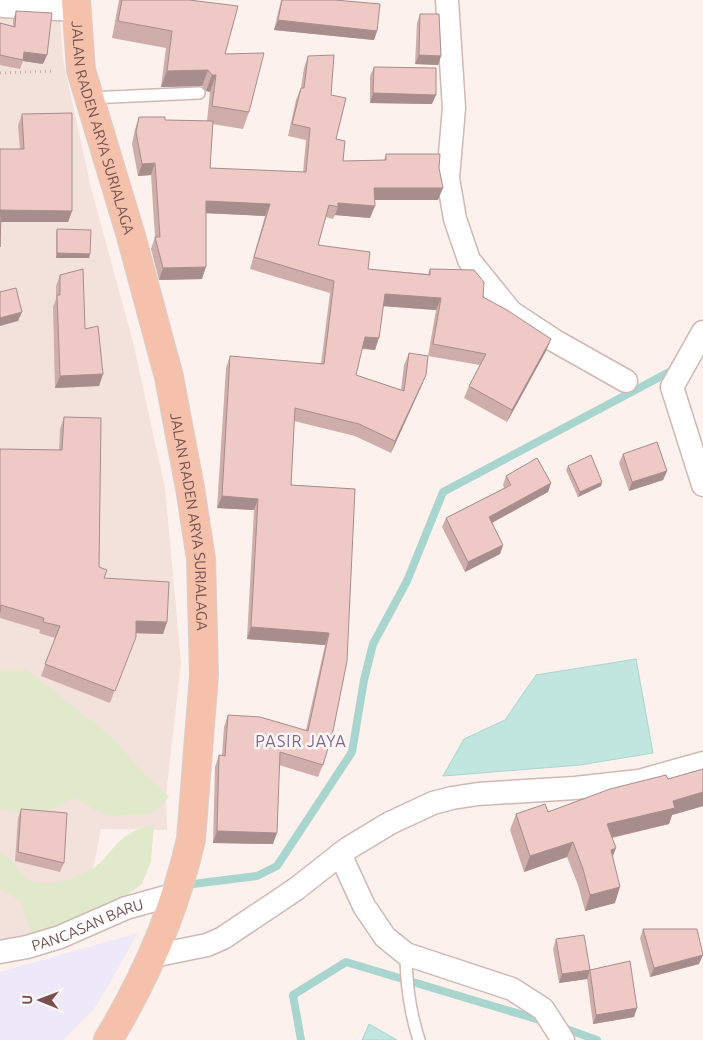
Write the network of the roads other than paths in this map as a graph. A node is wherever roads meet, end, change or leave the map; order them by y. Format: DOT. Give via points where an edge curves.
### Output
graph roads {
  1 [pos="447,0"];
  2 [pos="76,5"];
  3 [pos="3,6"];
  4 [pos="199,93"];
  5 [pos="89,98"];
  6 [pos="697,341"];
  7 [pos="626,381"];
  8 [pos="703,485"];
  9 [pos="703,764"];
  10 [pos="340,854"];
  11 [pos="176,894"];
  12 [pos="0,952"];
  13 [pos="406,954"];
  14 [pos="154,956"];
  15 [pos="108,1040"];
  16 [pos="419,1040"];
  17 [pos="563,1040"];
  1 -- 7 [label="street" via="454,108 448,178 455,219 469,260 512,312 554,341"];
  2 -- 3 [label="street"];
  2 -- 5 [label="main road, JALAN RADEN ARYA SURIALAGA" via="81,70"];
  4 -- 5 [label="lane"];
  5 -- 11 [label="main road, JALAN RADEN ARYA SURIALAGA" via="169,377 201,559 204,675 188,852"];
  6 -- 8 [label="street" via="672,387"];
  9 -- 10 [label="street" via="639,781 452,798 433,803 390,824"];
  10 -- 13 [label="street" via="364,906 385,936"];
  10 -- 14 [label="street" via="296,889 222,938 207,945"];
  11 -- 12 [label="street, PANCASAN BARU" via="126,908 60,937"];
  11 -- 14 [label="main road, JALAN RADEN ARYA SURIALAGA"];
  13 -- 16 [label="lane" via="406,979"];
  13 -- 17 [label="street" via="512,989 543,1009"];
  14 -- 15 [label="main road, JALAN RADEN ARYA SURIALAGA"];
}
